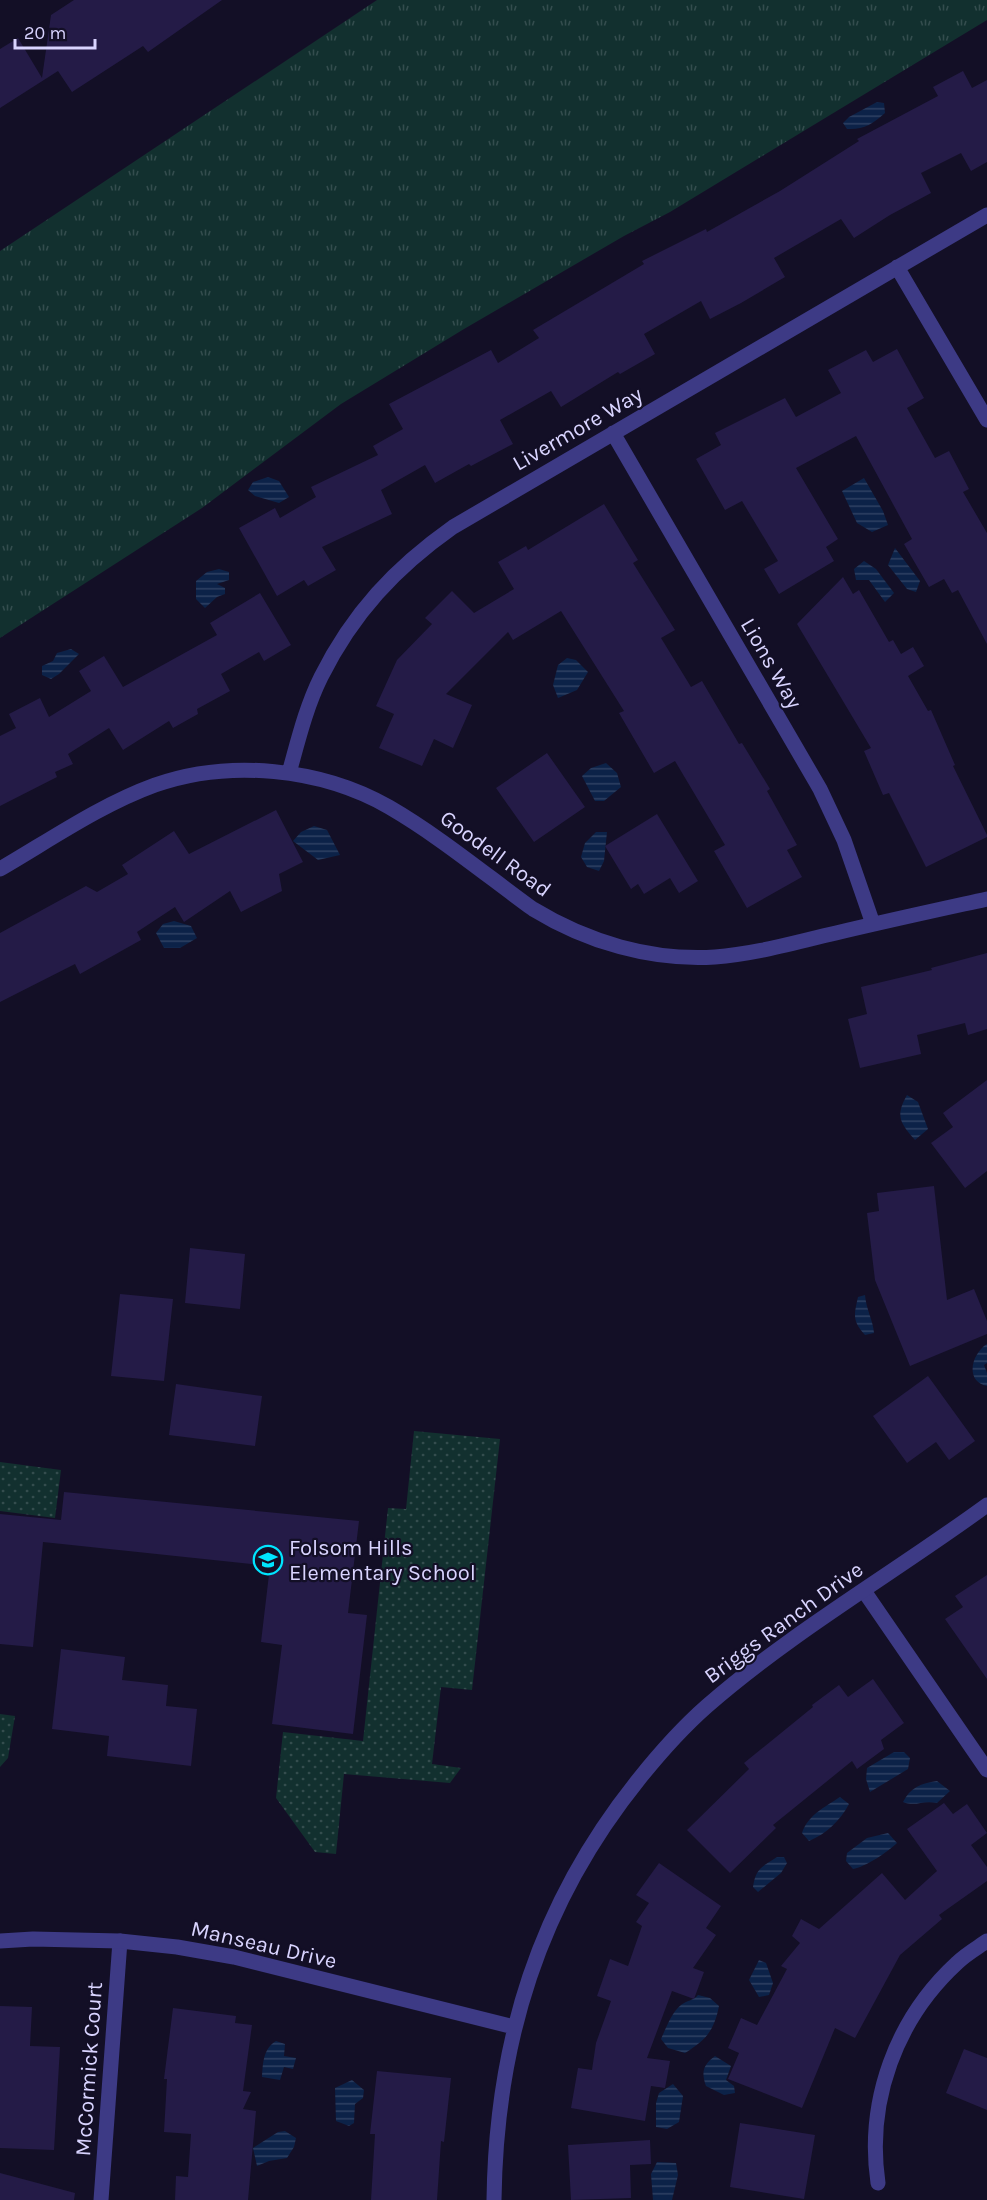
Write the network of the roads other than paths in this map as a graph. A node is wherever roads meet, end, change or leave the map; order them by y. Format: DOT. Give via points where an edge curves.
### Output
graph roads {
  1 [pos="987,215"];
  2 [pos="897,267"];
  3 [pos="987,420"];
  4 [pos="613,433"];
  5 [pos="289,773"];
  6 [pos="0,870"];
  7 [pos="987,899"];
  8 [pos="873,924"];
  9 [pos="987,1505"];
  10 [pos="864,1592"];
  11 [pos="987,1770"];
  12 [pos="0,1941"];
  13 [pos="120,1941"];
  14 [pos="987,1941"];
  15 [pos="514,2027"];
  16 [pos="878,2183"];
  17 [pos="100,2200"];
  18 [pos="494,2200"];
  1 -- 2 [label="street, Livermore Way"];
  2 -- 3 [label="street"];
  2 -- 4 [label="street, Livermore Way"];
  4 -- 5 [label="street, Livermore Way" via="453,527 395,572 347,630 320,678"];
  4 -- 8 [label="street, Lions Way" via="820,789 844,840"];
  5 -- 6 [label="street, Goodell Road" via="214,772 174,779 116,801"];
  5 -- 8 [label="street, Goodell Road" via="350,789 387,806 533,909 590,938 631,950 715,957"];
  7 -- 8 [label="street, Goodell Road"];
  9 -- 10 [label="street, Briggs Ranch Drive"];
  10 -- 11 [label="street"];
  10 -- 15 [label="street, Briggs Ranch Drive" via="757,1665 705,1708 632,1787 579,1866 558,1906 539,1948"];
  12 -- 13 [label="street, Manseau Drive"];
  13 -- 15 [label="street, Manseau Drive" via="234,1957"];
  13 -- 17 [label="street, McCormick Court"];
  14 -- 16 [label="street" via="941,1978 910,2018 898,2041 877,2114"];
  15 -- 18 [label="street, Briggs Ranch Drive" via="502,2089"];
}
